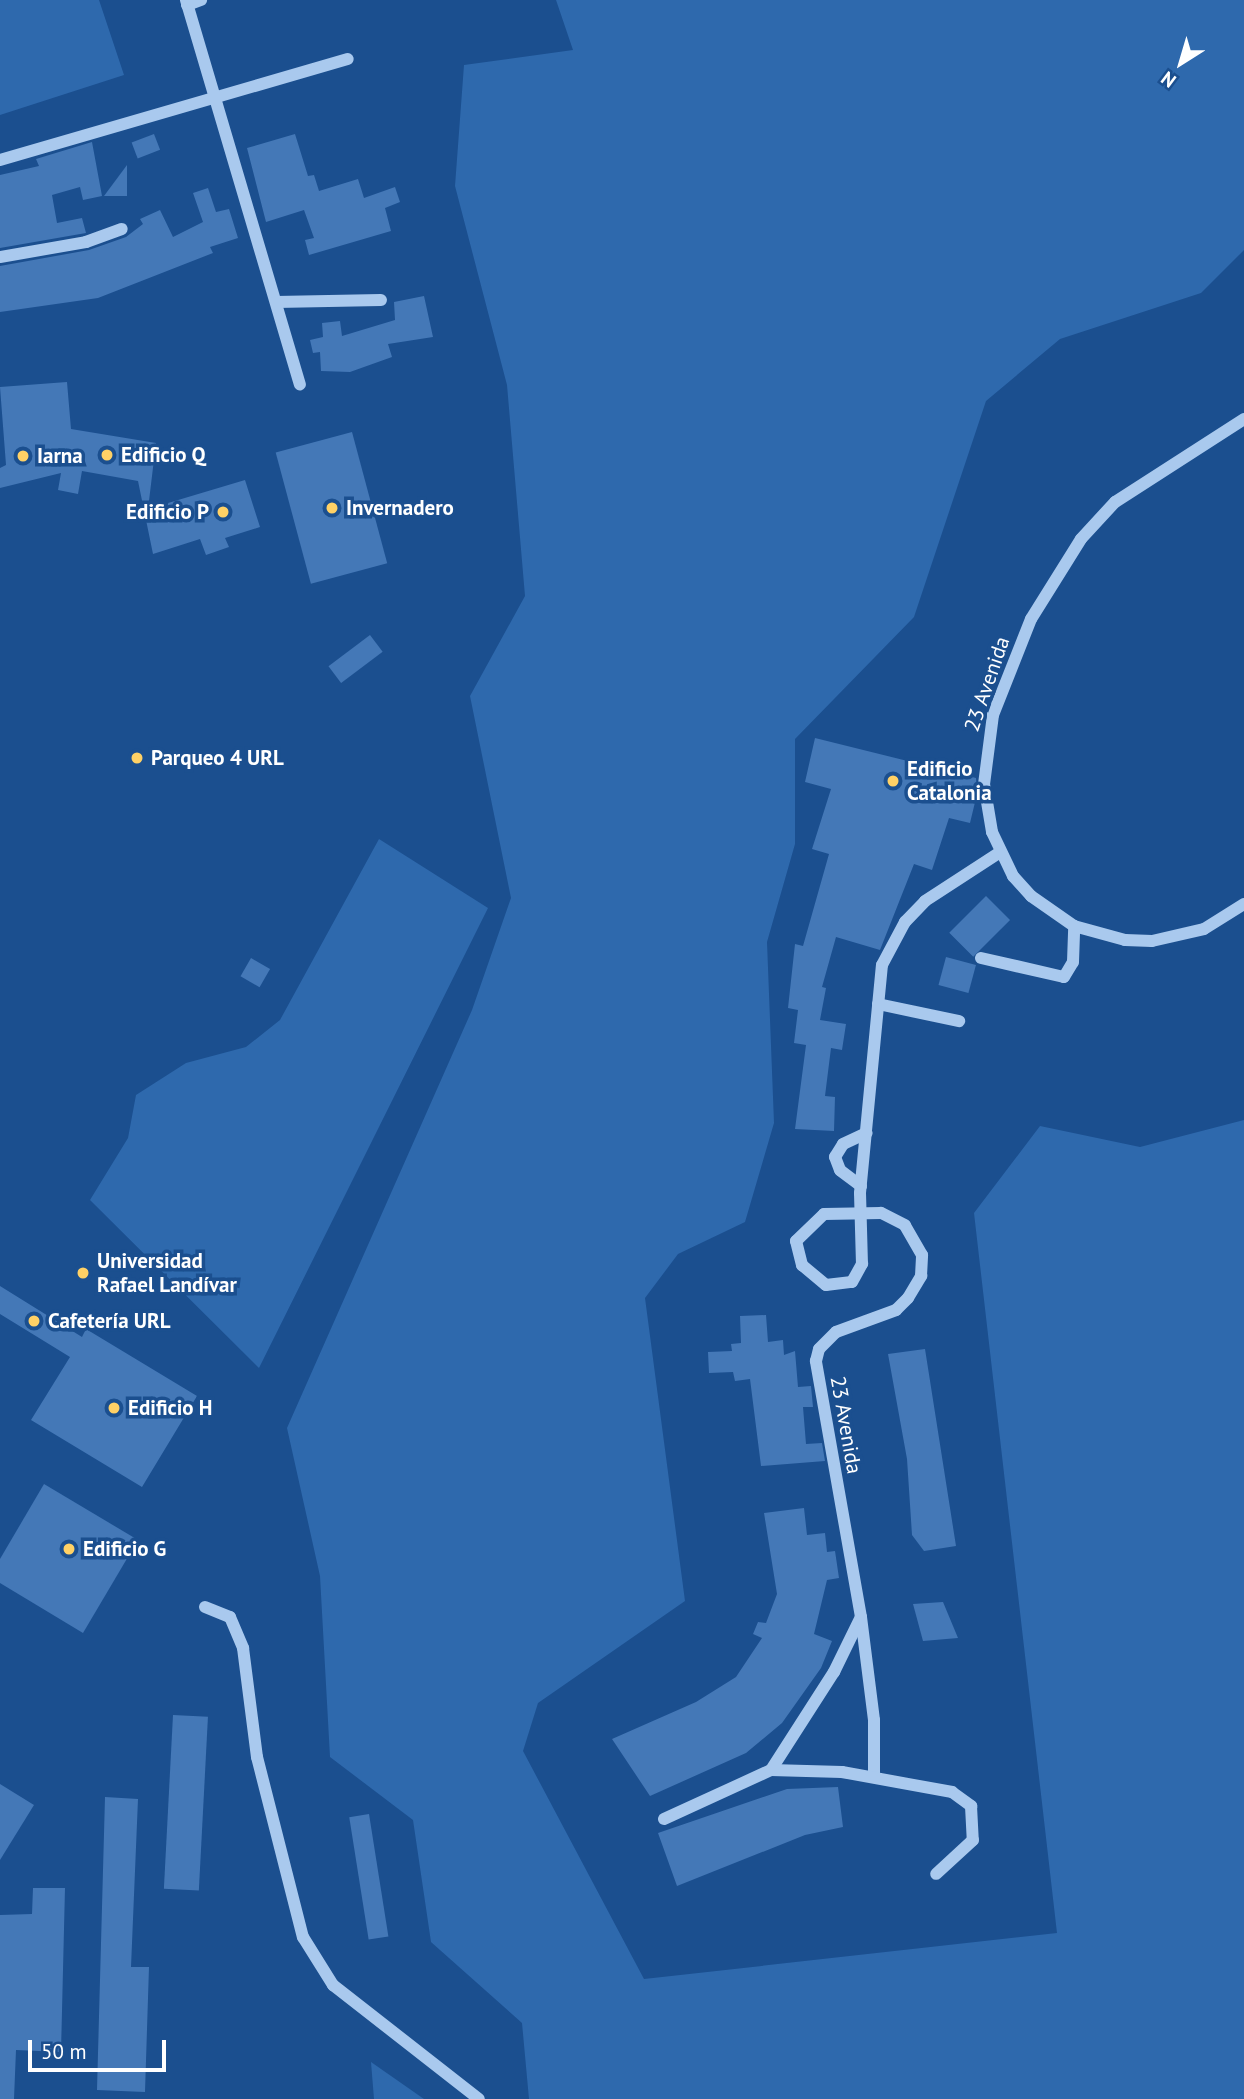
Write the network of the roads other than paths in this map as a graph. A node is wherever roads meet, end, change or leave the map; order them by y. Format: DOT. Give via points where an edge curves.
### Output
graph roads {
  1 [pos="201,0"];
  2 [pos="186,2"];
  3 [pos="348,59"];
  4 [pos="213,94"];
  5 [pos="0,160"];
  6 [pos="122,229"];
  7 [pos="0,257"];
  8 [pos="381,300"];
  9 [pos="276,302"];
  10 [pos="300,384"];
  11 [pos="1244,419"];
  12 [pos="999,853"];
  13 [pos="1244,904"];
  14 [pos="1074,926"];
  15 [pos="981,958"];
  16 [pos="878,1004"];
  17 [pos="959,1021"];
  18 [pos="867,1133"];
  19 [pos="860,1190"];
  20 [pos="205,1607"];
  21 [pos="861,1617"];
  22 [pos="771,1770"];
  23 [pos="874,1777"];
  24 [pos="664,1819"];
  25 [pos="936,1874"];
  26 [pos="479,2099"];
  1 -- 2 [label="street"];
  2 -- 4 [label="street"];
  3 -- 4 [label="street"];
  4 -- 5 [label="street"];
  4 -- 9 [label="street"];
  6 -- 7 [label="street" via="86,242"];
  8 -- 9 [label="street"];
  9 -- 10 [label="street"];
  11 -- 12 [label="street, 23 Avenida" via="1115,502 1081,539 1031,619 986,741 985,798"];
  12 -- 14 [label="street" via="1031,896"];
  12 -- 16 [label="street, 23 Avenida" via="939,887 905,922 882,965"];
  13 -- 14 [label="street" via="1204,929 1152,941 1112,938"];
  14 -- 15 [label="street" via="1073,961 1064,977"];
  16 -- 17 [label="street"];
  16 -- 18 [label="street, 23 Avenida"];
  18 -- 19 [label="street, 23 Avenida"];
  18 -- 19 [label="street" via="843,1144 835,1157 840,1170"];
  19 -- 21 [label="street, 23 Avenida, bridge" via="862,1264 852,1282 826,1285 802,1265 796,1241 806,1225 824,1214 881,1213 905,1225 922,1255 922,1276 897,1310 836,1332 819,1349 816,1361"];
  20 -- 26 [label="street" via="230,1617 243,1648 257,1758 303,1937 333,1985"];
  21 -- 22 [label="street" via="822,1693"];
  21 -- 23 [label="street, 23 Avenida" via="874,1720"];
  22 -- 23 [label="street"];
  22 -- 24 [label="street"];
  23 -- 25 [label="street" via="952,1793 971,1806 974,1840"];
}
